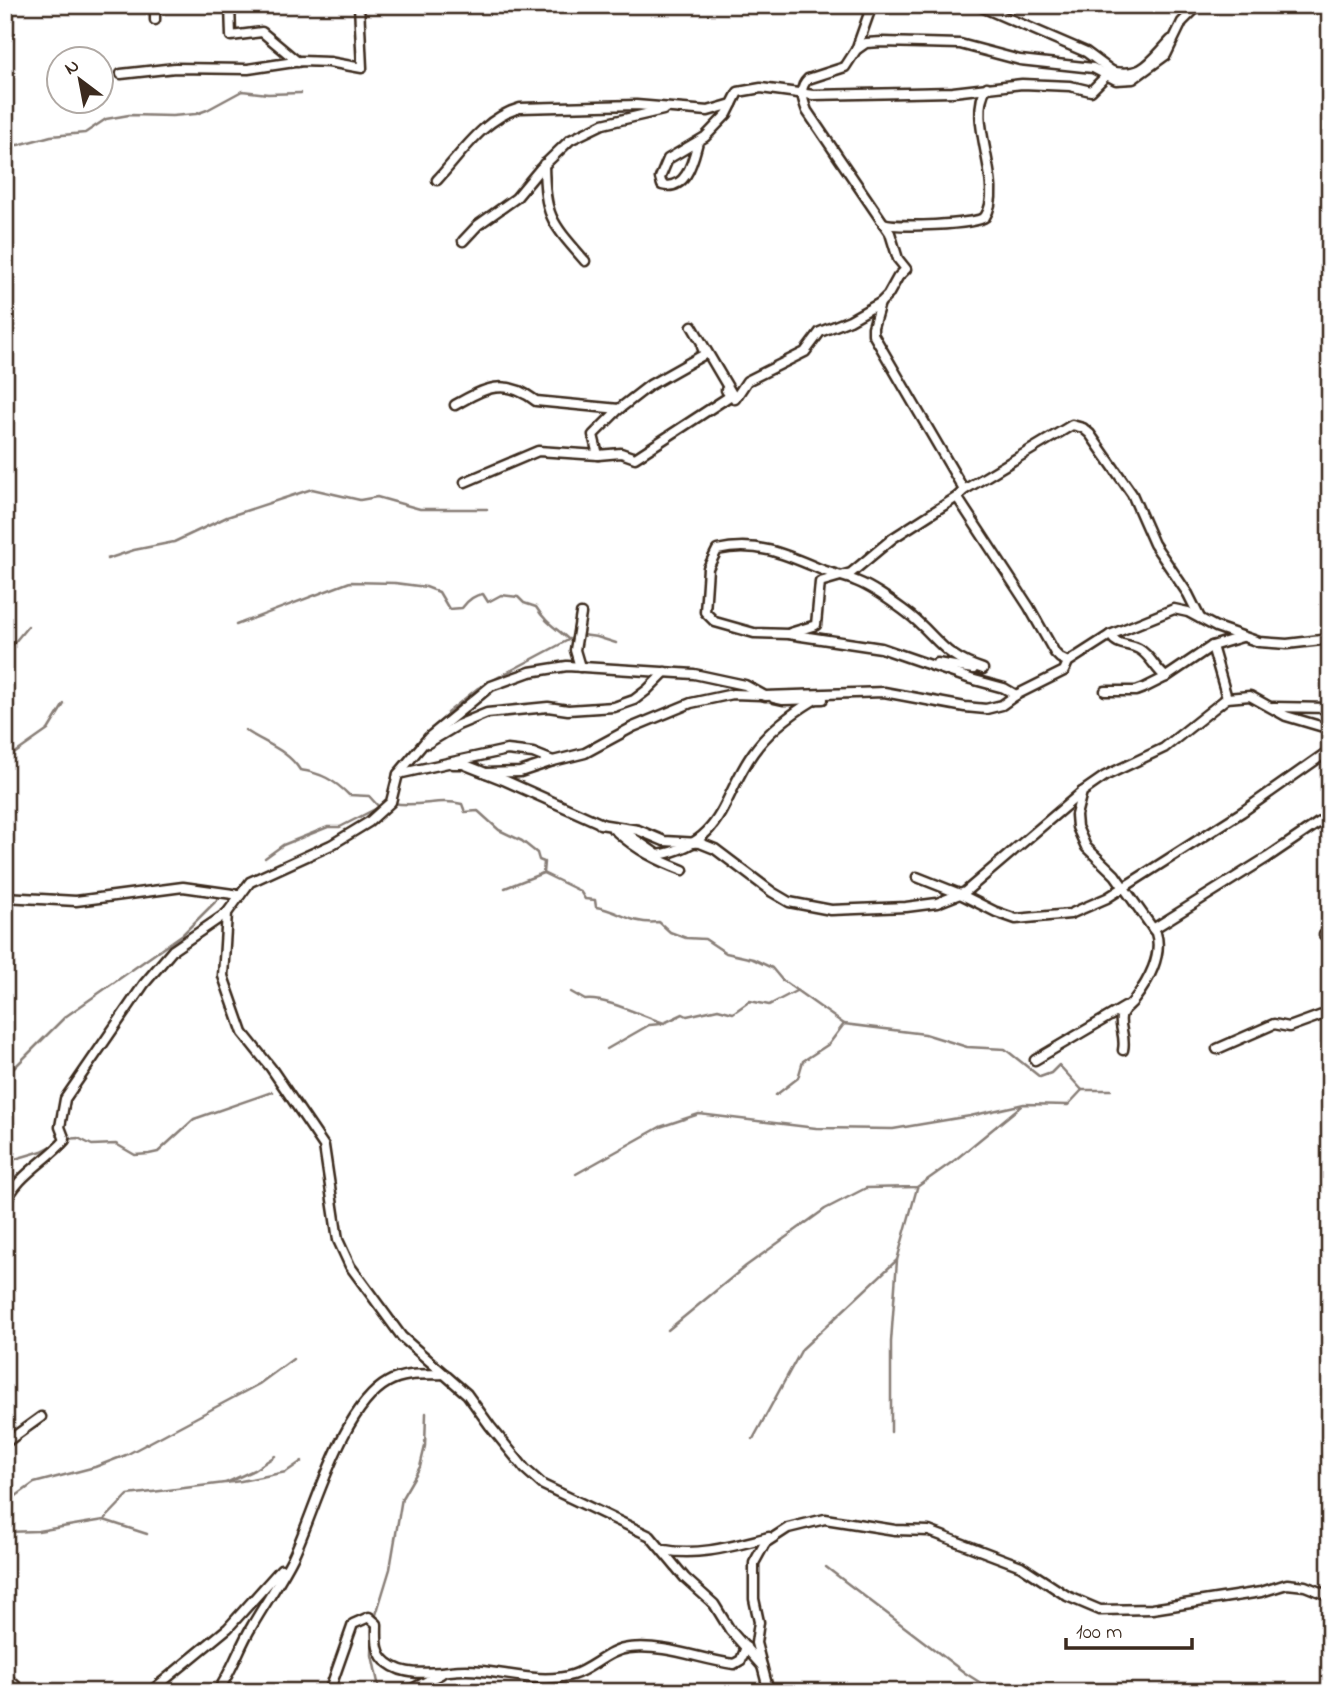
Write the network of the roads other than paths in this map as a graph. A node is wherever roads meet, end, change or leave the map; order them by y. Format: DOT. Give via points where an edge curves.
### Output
graph roads {
  1 [pos="155,5"];
  2 [pos="230,5"];
  3 [pos="359,5"];
  4 [pos="872,5"];
  5 [pos="976,5"];
  6 [pos="1199,5"];
  7 [pos="155,20"];
  8 [pos="856,50"];
  9 [pos="298,62"];
  10 [pos="121,74"];
  11 [pos="1110,74"];
  12 [pos="986,87"];
  13 [pos="803,89"];
  14 [pos="732,104"];
  15 [pos="670,109"];
  16 [pos="698,142"];
  17 [pos="544,164"];
  18 [pos="437,180"];
  19 [pos="883,223"];
  20 [pos="463,241"];
  21 [pos="585,261"];
  22 [pos="880,303"];
  23 [pos="705,354"];
  24 [pos="456,405"];
  25 [pos="620,409"];
  26 [pos="598,455"];
  27 [pos="465,482"];
  28 [pos="964,490"];
  29 [pos="957,497"];
  30 [pos="841,577"];
  31 [pos="581,614"];
  32 [pos="1200,618"];
  33 [pos="788,634"];
  34 [pos="1110,635"];
  35 [pos="1242,637"];
  36 [pos="1330,639"];
  37 [pos="1212,646"];
  38 [pos="921,662"];
  39 [pos="1068,662"];
  40 [pos="580,667"];
  41 [pos="665,672"];
  42 [pos="1166,677"];
  43 [pos="1105,691"];
  44 [pos="884,692"];
  45 [pos="765,695"];
  46 [pos="1016,695"];
  47 [pos="1227,698"];
  48 [pos="814,700"];
  49 [pos="1268,707"];
  50 [pos="1330,708"];
  51 [pos="1330,729"];
  52 [pos="419,747"];
  53 [pos="1330,750"];
  54 [pos="554,761"];
  55 [pos="443,763"];
  56 [pos="486,773"];
  57 [pos="398,774"];
  58 [pos="1082,792"];
  59 [pos="1330,815"];
  60 [pos="600,824"];
  61 [pos="613,829"];
  62 [pos="694,842"];
  63 [pos="683,870"];
  64 [pos="917,877"];
  65 [pos="1124,888"];
  66 [pos="960,894"];
  67 [pos="240,895"];
  68 [pos="5,897"];
  69 [pos="227,913"];
  70 [pos="1153,929"];
  71 [pos="1131,1004"];
  72 [pos="1330,1013"];
  73 [pos="1217,1049"];
  74 [pos="1123,1050"];
  75 [pos="1035,1060"];
  76 [pos="5,1205"];
  77 [pos="445,1374"];
  78 [pos="41,1417"];
  79 [pos="5,1443"];
  80 [pos="777,1535"];
  81 [pos="650,1536"];
  82 [pos="293,1557"];
  83 [pos="1330,1596"];
  84 [pos="746,1647"];
  85 [pos="761,1666"];
  86 [pos="446,1672"];
  87 [pos="5,1676"];
  88 [pos="23,1692"];
  89 [pos="150,1692"];
  90 [pos="217,1692"];
  91 [pos="329,1692"];
  92 [pos="406,1692"];
  93 [pos="769,1692"];
  1 -- 7 [label="street"];
  2 -- 9 [label="street" via="231,36 262,32"];
  3 -- 9 [label="street" via="362,68"];
  4 -- 8 [label="street"];
  5 -- 11 [label="street" via="1086,52"];
  6 -- 11 [label="street" via="1182,22 1166,55 1144,74 1122,81"];
  8 -- 11 [label="street" via="866,43 949,43"];
  8 -- 13 [label="street" via="845,67 808,79"];
  9 -- 10 [label="street" via="248,69 175,68"];
  11 -- 12 [label="street" via="1091,90 1041,84"];
  12 -- 13 [label="street" via="813,95"];
  12 -- 19 [label="street" via="980,105 989,179 990,204 985,217 974,222 896,227"];
  13 -- 14 [label="street" via="738,92"];
  13 -- 19 [label="street" via="807,111"];
  14 -- 15 [label="street" via="714,110"];
  14 -- 16 [label="street"];
  15 -- 17 [label="street" via="588,129"];
  15 -- 18 [label="street" via="636,105 505,112 492,120"];
  16 -- 16 [label="street" via="668,159 660,178 662,186 685,178"];
  17 -- 20 [label="street" via="516,198"];
  17 -- 21 [label="street" via="549,216"];
  19 -- 22 [label="street" via="906,269"];
  22 -- 23 [label="street" via="820,332 805,352 747,381 735,400 692,326"];
  22 -- 28 [label="street" via="873,334"];
  23 -- 25 [label="street" via="650,385"];
  23 -- 26 [label="street" via="730,396 635,457"];
  24 -- 25 [label="street" via="493,386 526,393 536,401"];
  25 -- 26 [label="street" via="593,435"];
  26 -- 27 [label="street" via="538,452"];
  28 -- 29 [label="street"];
  28 -- 32 [label="street" via="1063,429 1072,425 1083,428 1132,494 1154,544"];
  29 -- 30 [label="street"];
  29 -- 39 [label="street" via="1055,653"];
  30 -- 33 [label="street" via="820,582 816,625"];
  30 -- 33 [label="street" via="768,550 733,546 717,550 708,568 705,612 715,622 737,629"];
  30 -- 38 [label="street" via="892,602 919,622 940,646 983,669"];
  31 -- 40 [label="street" via="575,650"];
  32 -- 34 [label="street" via="1184,610 1167,611"];
  32 -- 35 [label="street"];
  33 -- 38 [label="street" via="881,648"];
  34 -- 39 [label="street"];
  34 -- 42 [label="street" via="1118,644 1146,654"];
  35 -- 36 [label="street" via="1276,644"];
  35 -- 37 [label="street"];
  37 -- 42 [label="street"];
  37 -- 47 [label="street"];
  38 -- 46 [label="street"];
  39 -- 46 [label="street" via="1063,671"];
  40 -- 41 [label="street"];
  40 -- 52 [label="street" via="530,672 491,686"];
  41 -- 45 [label="street" via="745,685"];
  41 -- 52 [label="street" via="634,700 614,707 486,713"];
  42 -- 43 [label="street" via="1136,691"];
  44 -- 45 [label="street"];
  44 -- 46 [label="street" via="986,709"];
  44 -- 48 [label="street"];
  45 -- 48 [label="street"];
  45 -- 54 [label="street" via="733,694 691,703 585,753"];
  47 -- 49 [label="street" via="1251,696"];
  47 -- 58 [label="street" via="1164,748"];
  48 -- 62 [label="street" via="767,736 752,754 723,810"];
  49 -- 50 [label="street"];
  49 -- 51 [label="street"];
  52 -- 57 [label="street"];
  53 -- 65 [label="street"];
  54 -- 55 [label="street" via="507,750"];
  54 -- 56 [label="street" via="520,772"];
  55 -- 56 [label="street" via="463,764"];
  55 -- 57 [label="street"];
  56 -- 60 [label="street"];
  57 -- 67 [label="street" via="391,802 369,822 250,882"];
  58 -- 65 [label="street" via="1077,827 1092,855 1108,866"];
  58 -- 66 [label="street"];
  59 -- 70 [label="street"];
  60 -- 61 [label="street"];
  60 -- 62 [label="street" via="638,830 664,841"];
  61 -- 62 [label="street" via="658,855"];
  61 -- 63 [label="street" via="652,859"];
  62 -- 66 [label="street" via="715,849 789,902 809,906 831,910 906,907"];
  64 -- 66 [label="street"];
  65 -- 66 [label="street" via="1070,914 1016,919"];
  65 -- 70 [label="street"];
  67 -- 68 [label="street" via="183,887 76,901"];
  67 -- 69 [label="street"];
  69 -- 76 [label="street" via="173,950 144,984 65,1099 60,1127 65,1140 37,1163"];
  69 -- 77 [label="street" via="223,976 243,1033 324,1146 338,1240 350,1266 402,1337"];
  70 -- 71 [label="street" via="1158,940 1154,966"];
  71 -- 74 [label="street" via="1120,1019"];
  71 -- 75 [label="street"];
  72 -- 73 [label="street" via="1289,1027 1274,1024"];
  77 -- 81 [label="street" via="543,1485"];
  77 -- 82 [label="street" via="404,1374 372,1394 341,1440"];
  78 -- 79 [label="street"];
  80 -- 81 [label="street" via="681,1553 665,1550"];
  80 -- 83 [label="street" via="825,1519 929,1531 1021,1566 1067,1596 1100,1610 1152,1609 1287,1584"];
  80 -- 85 [label="street" via="765,1543 754,1563"];
  81 -- 84 [label="street" via="714,1604"];
  82 -- 89 [label="street" via="228,1628"];
  82 -- 90 [label="street"];
  84 -- 85 [label="street"];
  84 -- 86 [label="street" via="734,1664 655,1647 626,1648 572,1675"];
  85 -- 93 [label="street"];
  86 -- 91 [label="street" via="397,1669 386,1662 376,1643 377,1624 369,1617 353,1625"];
  86 -- 92 [label="street"];
  87 -- 88 [label="street"];
}
